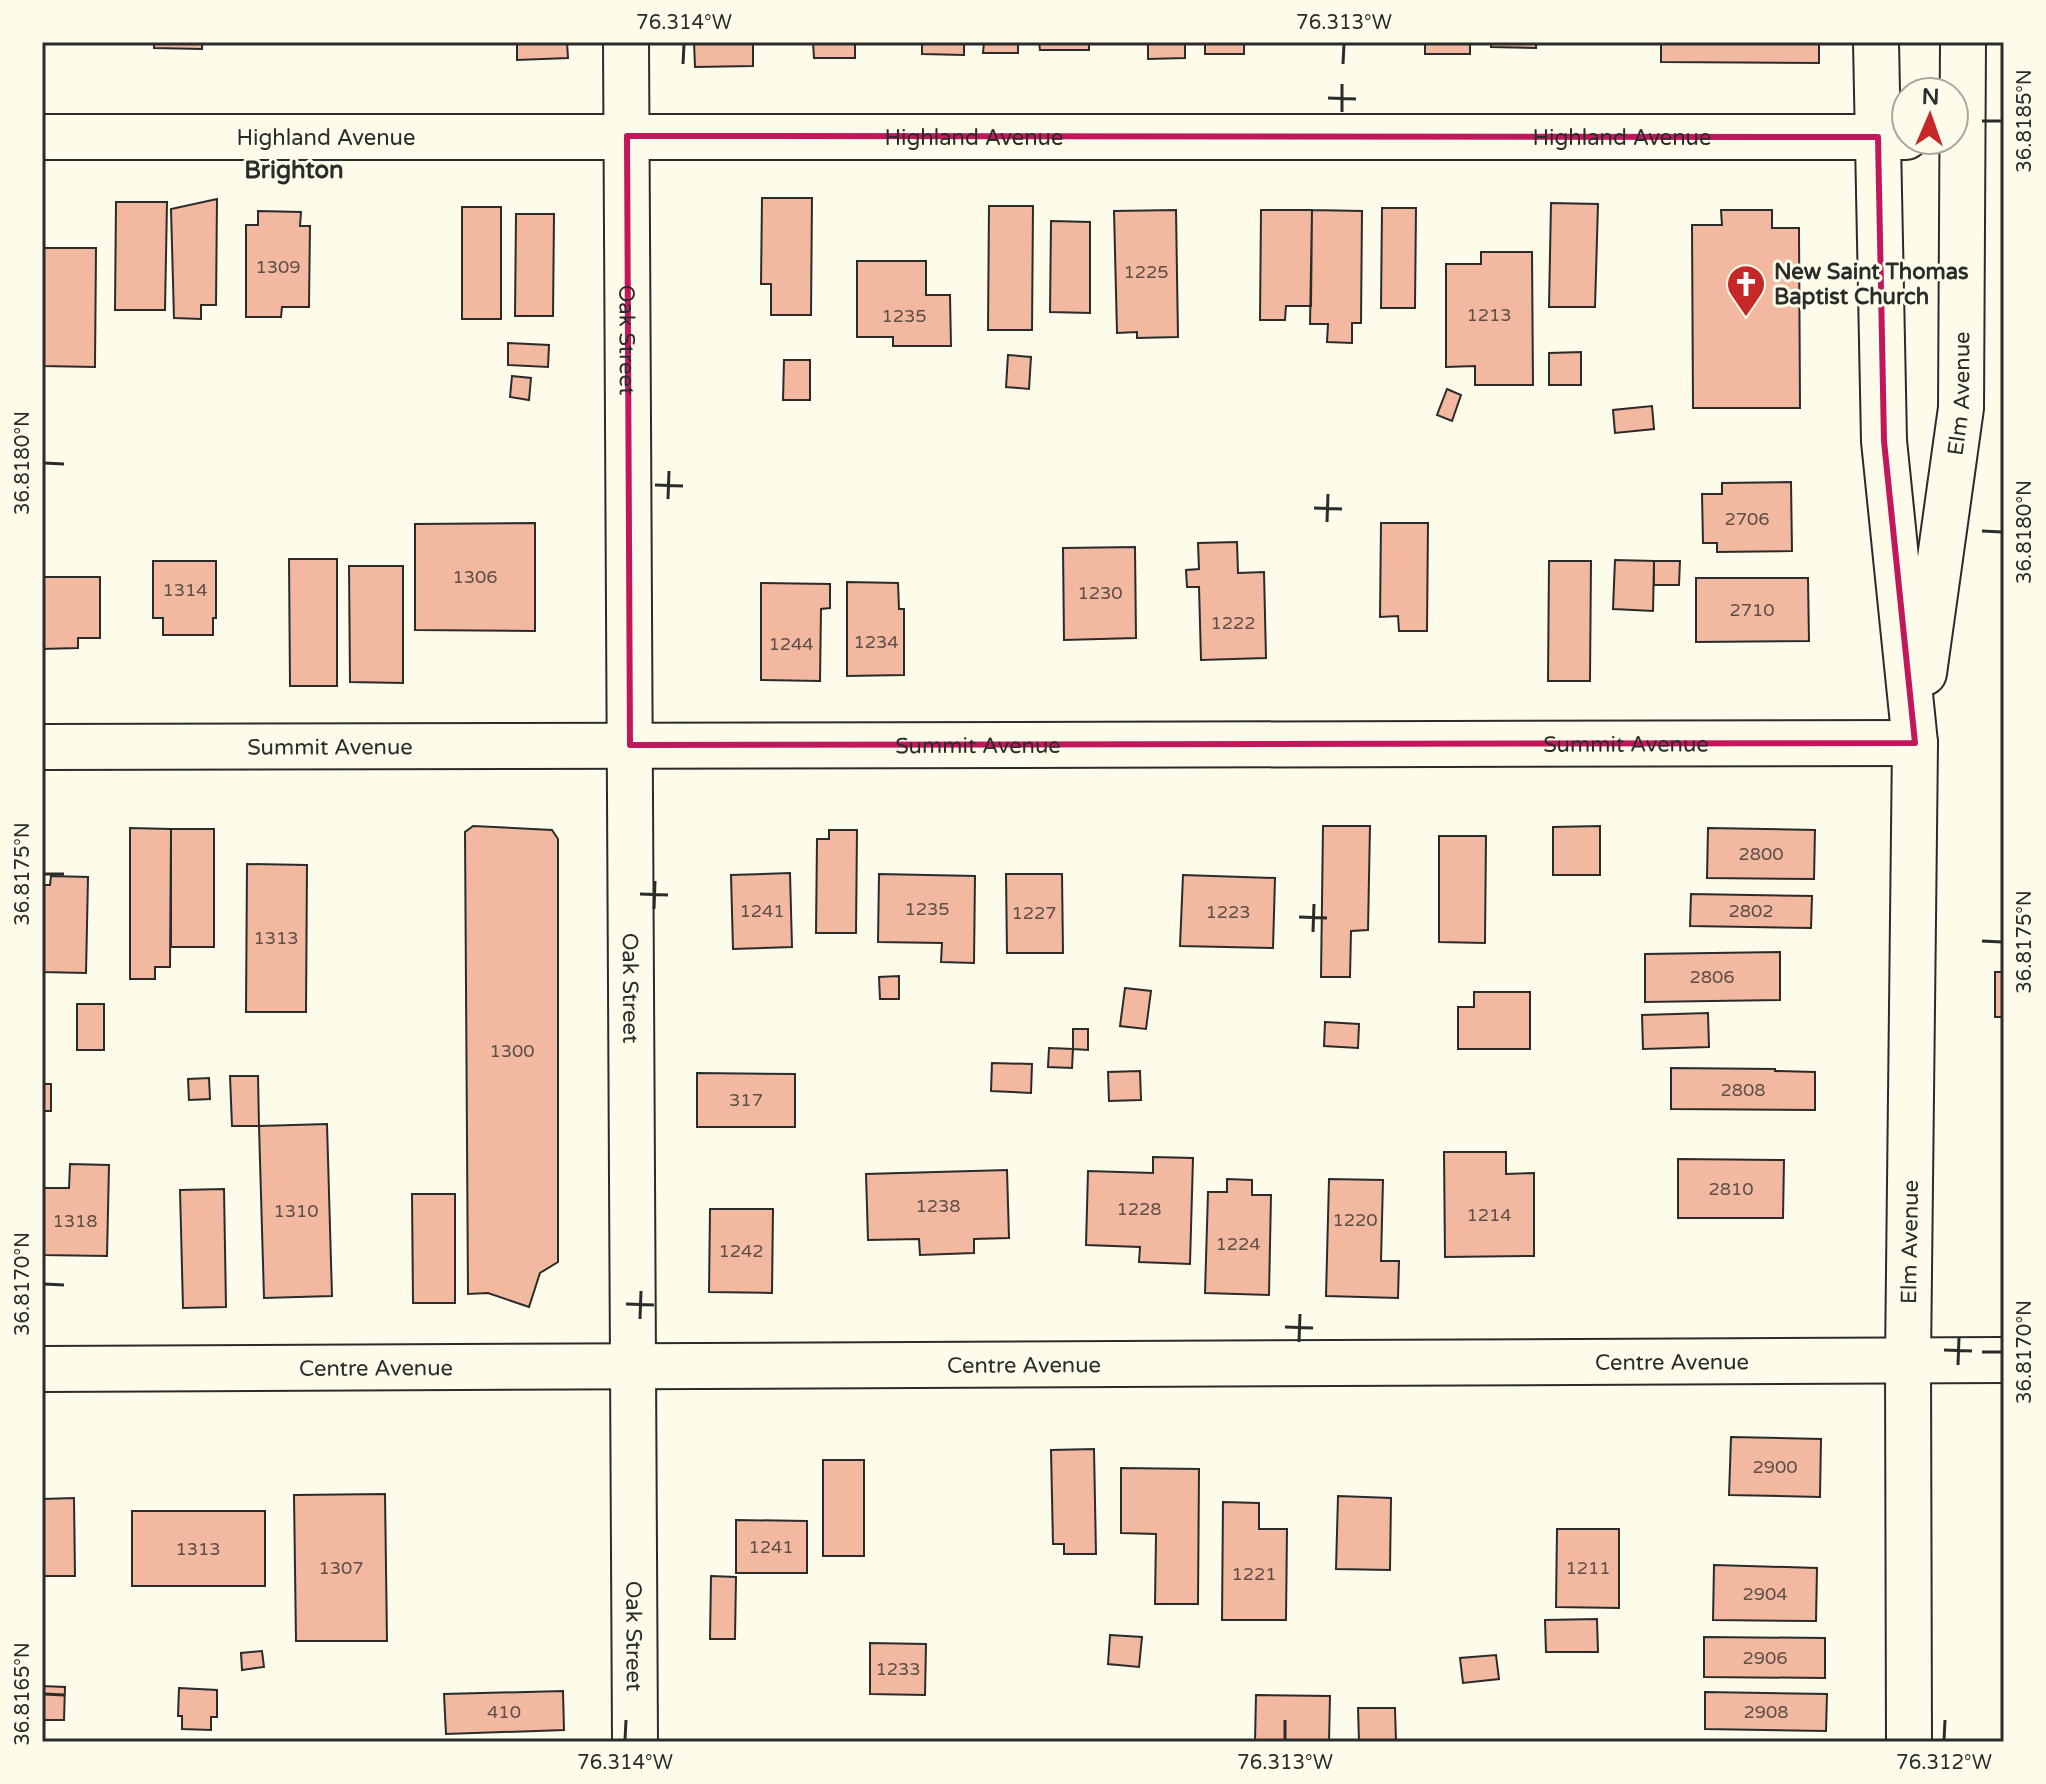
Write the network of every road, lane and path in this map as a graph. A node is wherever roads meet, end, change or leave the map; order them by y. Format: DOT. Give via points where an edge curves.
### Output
graph roads {
  1 [pos="626,42"];
  2 [pos="1876,42"];
  3 [pos="1963,42"];
  4 [pos="1961,76"];
  5 [pos="1890,125"];
  6 [pos="627,136"];
  7 [pos="42,137"];
  8 [pos="1890,137"];
  9 [pos="1892,156"];
  10 [pos="1958,156"];
  11 [pos="1915,743"];
  12 [pos="630,745"];
  13 [pos="42,747"];
  14 [pos="1908,1360"];
  15 [pos="2004,1360"];
  16 [pos="633,1368"];
  17 [pos="42,1369"];
  18 [pos="635,1742"];
  19 [pos="1909,1742"];
  1 -- 6 [label="street, Oak Street"];
  2 -- 5 [label="street, Elm Avenue"];
  3 -- 4 [label="street, Elm Avenue"];
  6 -- 7 [label="street, Highland Avenue"];
  6 -- 8 [label="street, Highland Avenue"];
  6 -- 12 [label="street, Oak Street"];
  9 -- 11 [label="street, Elm Avenue" via="1884,441"];
  10 -- 11 [label="street, Elm Avenue" via="1961,408"];
  11 -- 12 [label="street, Summit Avenue"];
  11 -- 14 [label="street, Elm Avenue"];
  12 -- 13 [label="street, Summit Avenue"];
  12 -- 16 [label="street, Oak Street"];
  14 -- 15 [label="street, Centre Avenue"];
  14 -- 16 [label="street, Centre Avenue"];
  14 -- 19 [label="street, Elm Avenue"];
  16 -- 17 [label="street, Centre Avenue"];
  16 -- 18 [label="street, Oak Street"];
}
